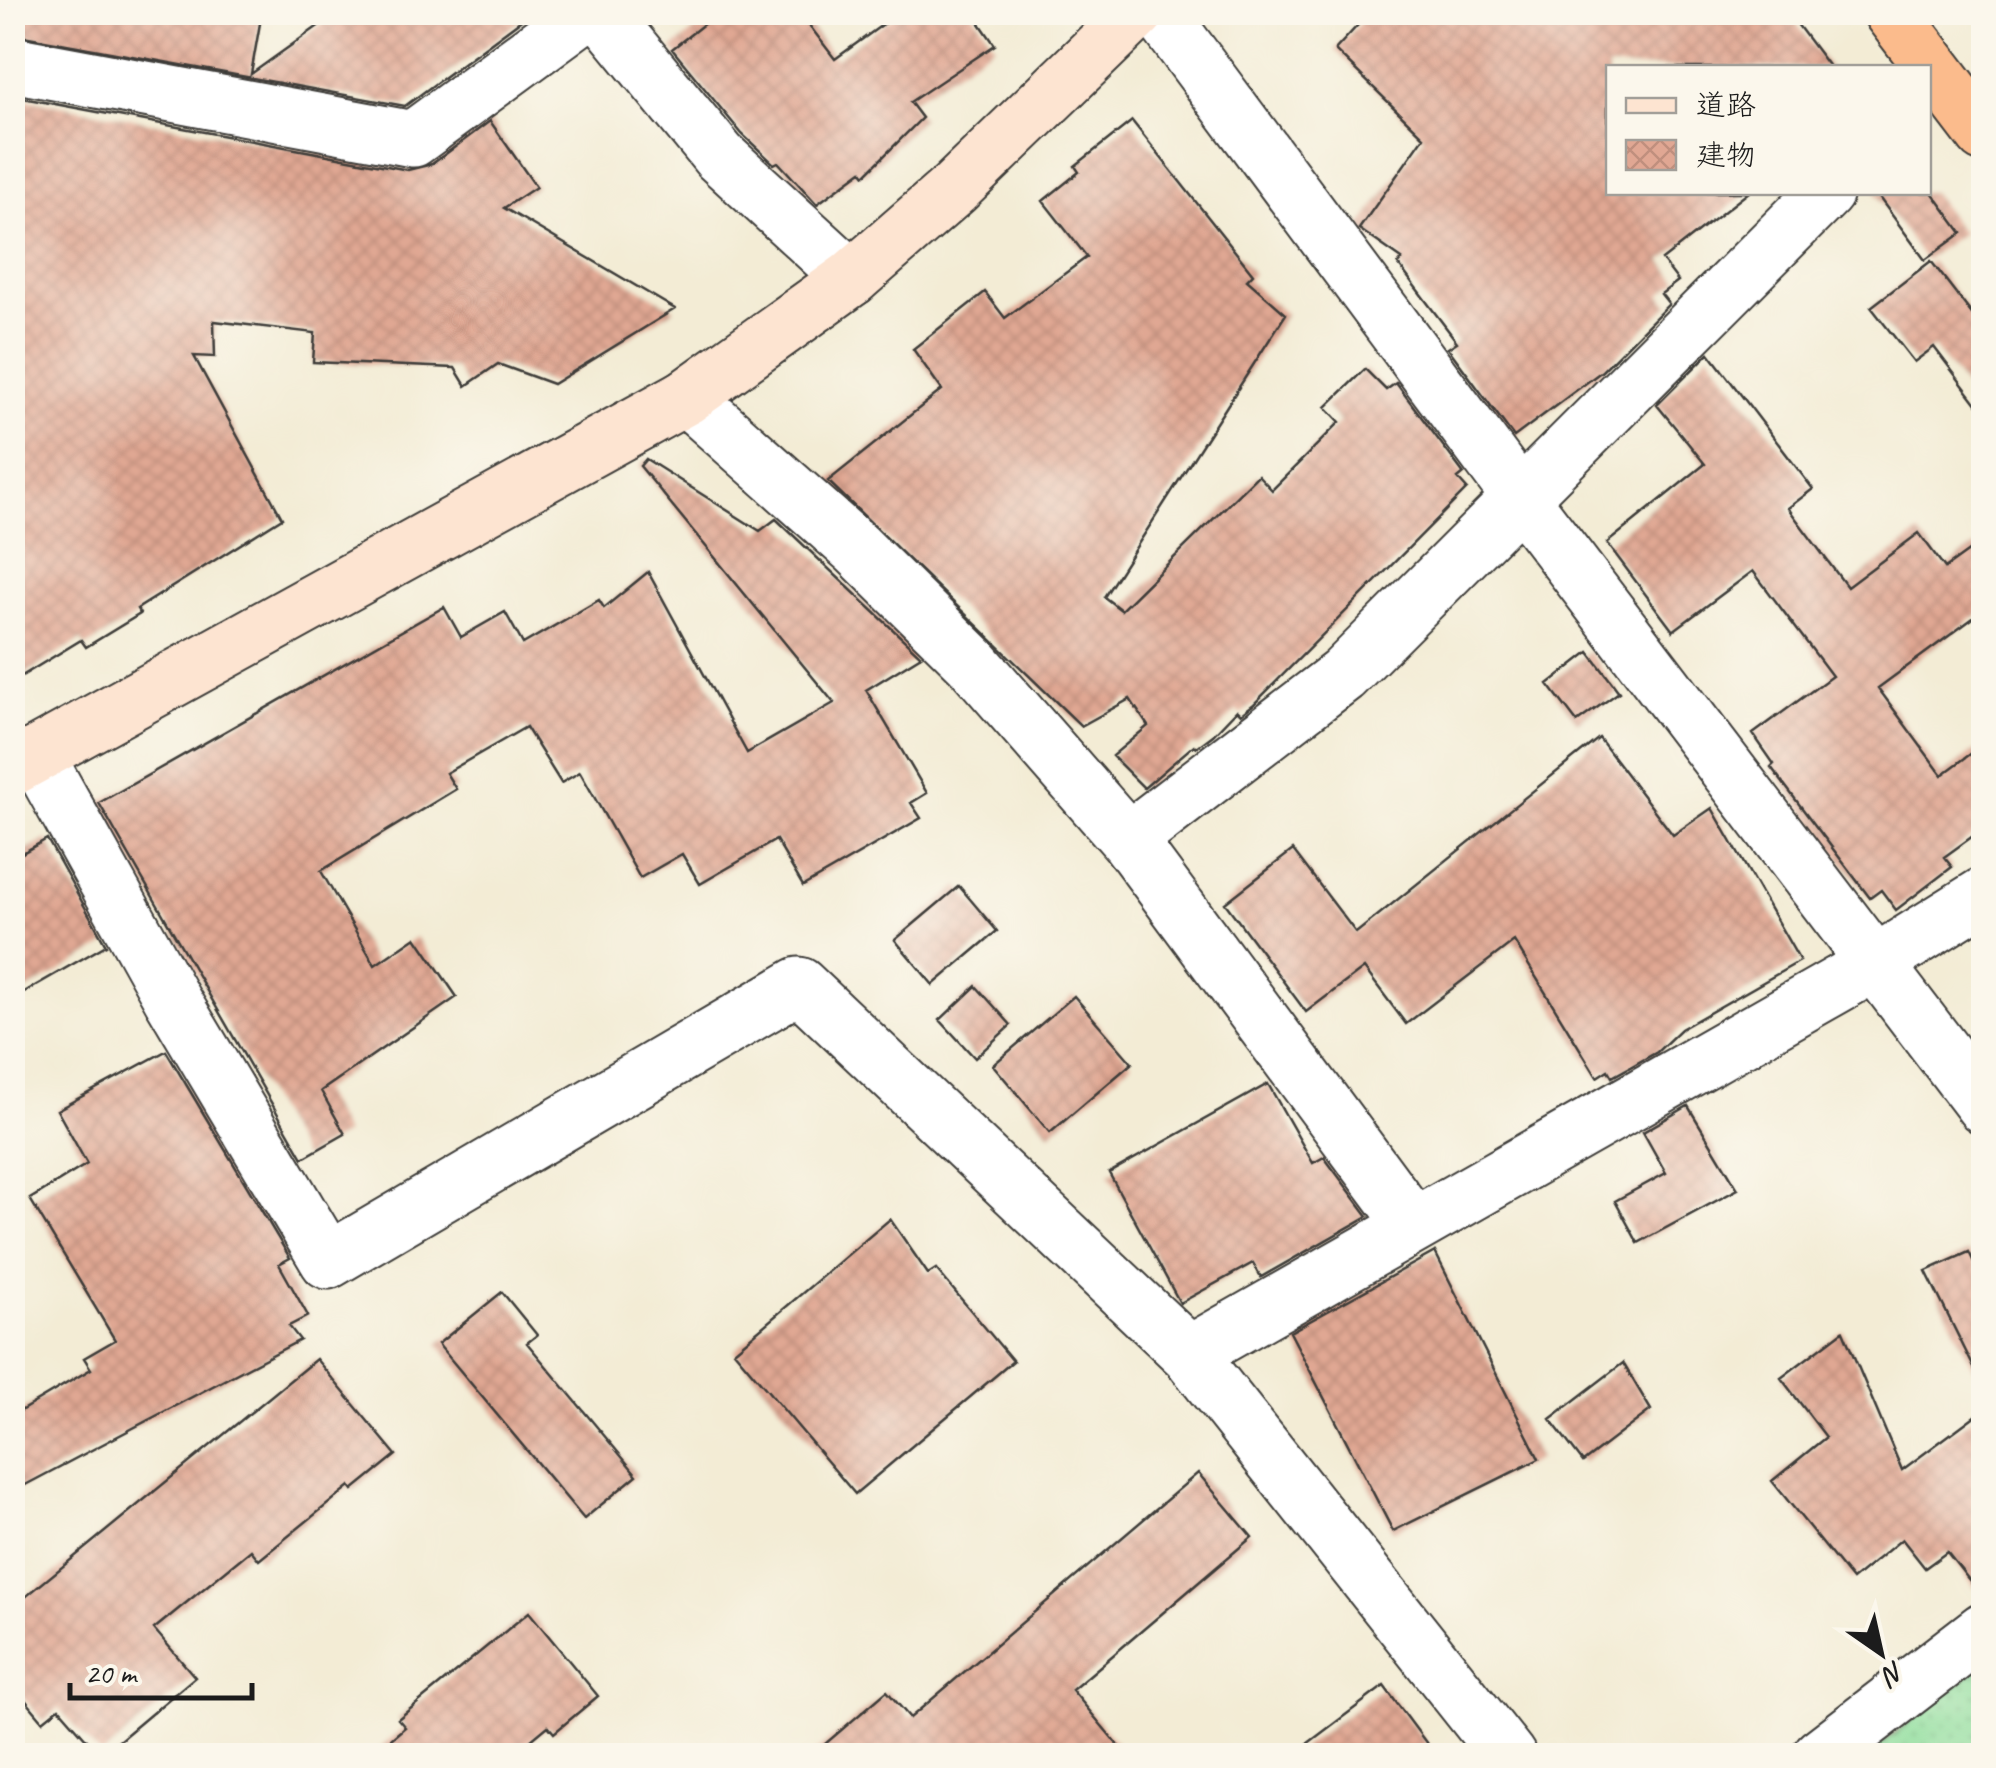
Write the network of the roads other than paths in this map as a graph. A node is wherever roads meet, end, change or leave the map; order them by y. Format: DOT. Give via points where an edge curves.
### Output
graph roads {
  1 [pos="586,12"];
  2 [pos="601,12"];
  3 [pos="1137,12"];
  4 [pos="1159,12"];
  5 [pos="1890,12"];
  6 [pos="12,64"];
  7 [pos="1923,65"];
  8 [pos="1934,83"];
  9 [pos="1984,134"];
  10 [pos="1823,195"];
  11 [pos="852,278"];
  12 [pos="686,397"];
  13 [pos="1522,500"];
  14 [pos="24,761"];
  15 [pos="1128,840"];
  16 [pos="1984,894"];
  17 [pos="1874,964"];
  18 [pos="1984,1106"];
  19 [pos="1414,1226"];
  20 [pos="1189,1354"];
  21 [pos="1984,1630"];
  22 [pos="1508,1756"];
  23 [pos="1820,1756"];
  1 -- 6 [label="street" via="413,139"];
  2 -- 11 [label="street" via="719,156"];
  3 -- 11 [label="street"];
  4 -- 13 [label="street"];
  5 -- 7 [label="highway"];
  8 -- 9 [label="highway"];
  10 -- 13 [label="street"];
  11 -- 12 [label="street"];
  12 -- 14 [label="street"];
  12 -- 15 [label="street" via="972,662"];
  13 -- 15 [label="street" via="1342,675"];
  13 -- 17 [label="street"];
  14 -- 20 [label="street" via="328,1261 798,984"];
  15 -- 19 [label="street"];
  16 -- 17 [label="street"];
  17 -- 18 [label="street"];
  17 -- 19 [label="street"];
  19 -- 20 [label="street"];
  20 -- 22 [label="street"];
  21 -- 23 [label="street"];
}
